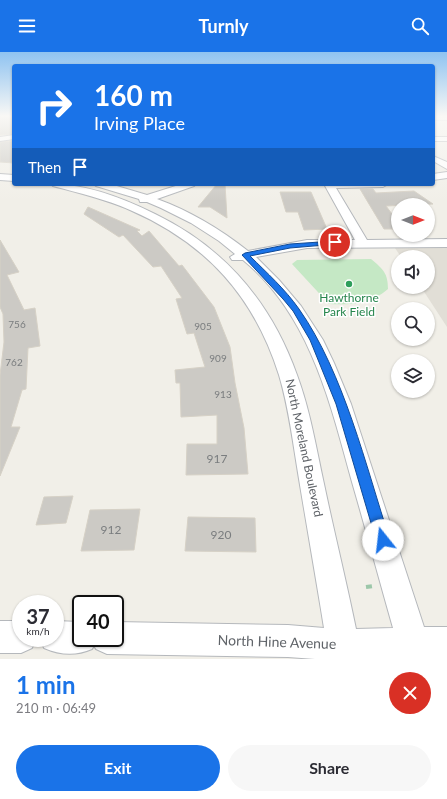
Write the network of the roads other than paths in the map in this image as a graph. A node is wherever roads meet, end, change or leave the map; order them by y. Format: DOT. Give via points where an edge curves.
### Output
graph roads {
  1 [pos="435,159"];
  2 [pos="447,166"];
  3 [pos="0,169"];
  4 [pos="12,170"];
  5 [pos="447,175"];
  6 [pos="0,176"];
  7 [pos="12,178"];
  8 [pos="435,178"];
  9 [pos="67,186"];
  10 [pos="106,186"];
  11 [pos="185,186"];
  12 [pos="330,186"];
  13 [pos="149,199"];
  14 [pos="130,205"];
  15 [pos="362,242"];
  16 [pos="447,243"];
  17 [pos="245,255"];
  18 [pos="220,261"];
  19 [pos="0,636"];
  20 [pos="12,637"];
  21 [pos="124,638"];
  22 [pos="447,643"];
  23 [pos="415,651"];
  24 [pos="344,652"];
  1 -- 2 [label="street"];
  3 -- 4 [label="street"];
  5 -- 8 [label="street"];
  6 -- 7 [label="street"];
  9 -- 14 [label="street, North Moreland Boulevard"];
  10 -- 13 [label="street"];
  11 -- 13 [label="street"];
  12 -- 15 [label="street"];
  13 -- 14 [label="street"];
  13 -- 17 [label="street" via="198,222 233,244"];
  14 -- 18 [label="street, North Moreland Boulevard" via="171,225"];
  15 -- 16 [label="street"];
  15 -- 17 [label="street" via="306,244"];
  17 -- 18 [label="street"];
  17 -- 23 [label="street" via="276,285 296,310 325,363 341,404"];
  18 -- 24 [label="street, North Moreland Boulevard" via="248,293 267,324 288,374 299,414"];
  19 -- 20 [label="street"];
  21 -- 24 [label="street, North Hine Avenue" via="288,640"];
  22 -- 23 [label="street, North Hine Avenue"];
  23 -- 24 [label="street, North Hine Avenue"];
}
